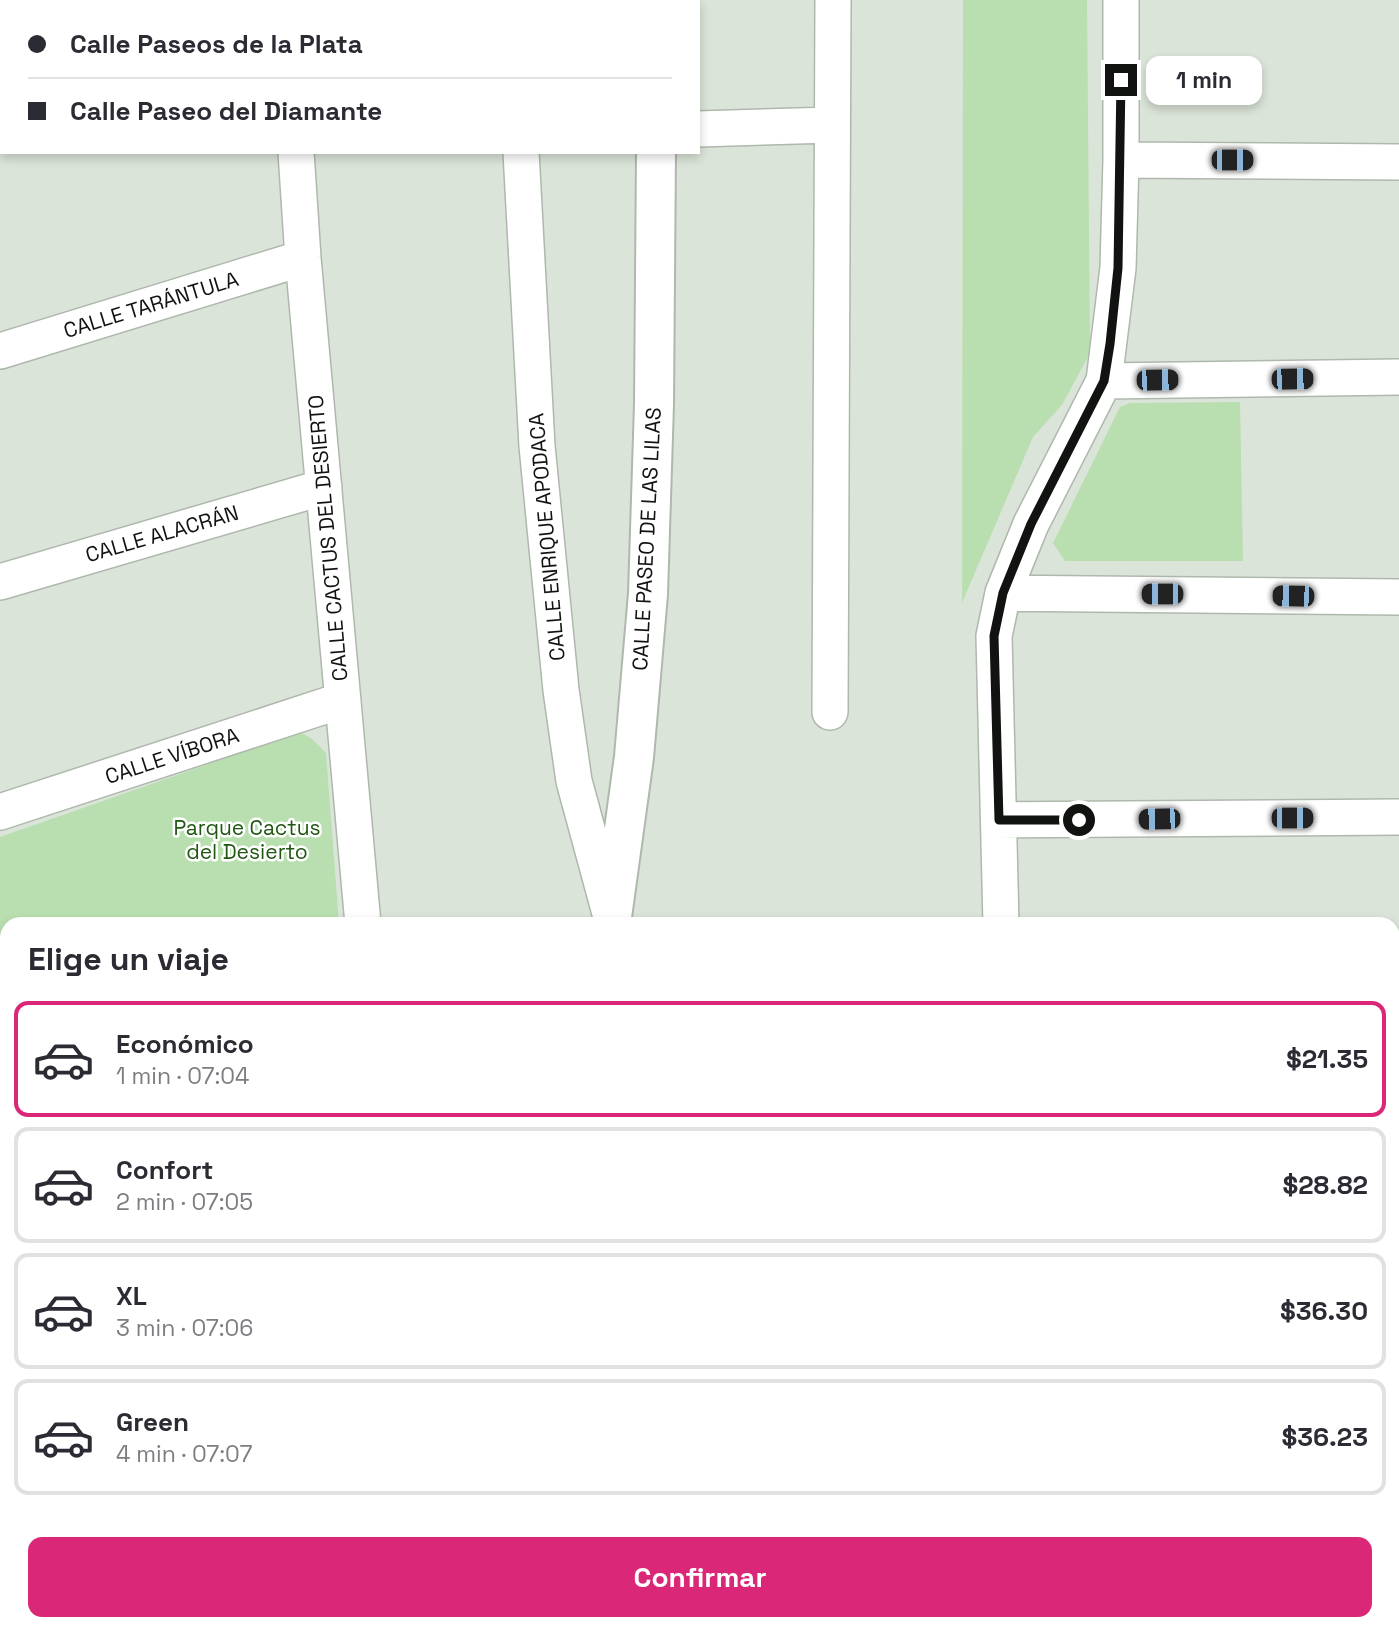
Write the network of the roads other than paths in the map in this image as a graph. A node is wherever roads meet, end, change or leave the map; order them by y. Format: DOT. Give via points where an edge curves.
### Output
graph roads {
  1 [pos="833,0"];
  2 [pos="1121,0"];
  3 [pos="832,125"];
  4 [pos="700,129"];
  5 [pos="296,154"];
  6 [pos="521,154"];
  7 [pos="656,154"];
  8 [pos="1121,160"];
  9 [pos="1399,162"];
  10 [pos="303,258"];
  11 [pos="0,351"];
  12 [pos="1399,377"];
  13 [pos="1104,381"];
  14 [pos="324,487"];
  15 [pos="0,582"];
  16 [pos="1003,593"];
  17 [pos="1399,597"];
  18 [pos="343,700"];
  19 [pos="830,712"];
  20 [pos="0,812"];
  21 [pos="1399,817"];
  22 [pos="999,820"];
  23 [pos="361,917"];
  24 [pos="610,917"];
  25 [pos="611,917"];
  26 [pos="1001,917"];
  1 -- 3 [label="street"];
  2 -- 8 [label="street"];
  3 -- 4 [label="street"];
  3 -- 19 [label="street"];
  5 -- 10 [label="street, CALLE CACTUS DEL DESIERTO"];
  6 -- 24 [label="street, CALLE ENRIQUE APODACA" via="537,446 561,690 575,781"];
  7 -- 25 [label="street, CALLE PASEO DE LAS LILAS" via="648,594 634,757"];
  8 -- 9 [label="street"];
  8 -- 13 [label="street" via="1118,268"];
  10 -- 11 [label="street, CALLE TARÁNTULA"];
  10 -- 14 [label="street, CALLE CACTUS DEL DESIERTO"];
  12 -- 13 [label="street"];
  13 -- 16 [label="street" via="1031,524"];
  14 -- 15 [label="street, CALLE ALACRÁN"];
  14 -- 18 [label="street, CALLE CACTUS DEL DESIERTO"];
  16 -- 17 [label="street"];
  16 -- 22 [label="street" via="994,636"];
  18 -- 20 [label="street, CALLE VÍBORA"];
  18 -- 23 [label="street, CALLE CACTUS DEL DESIERTO"];
  21 -- 22 [label="street"];
  22 -- 26 [label="street"];
}
